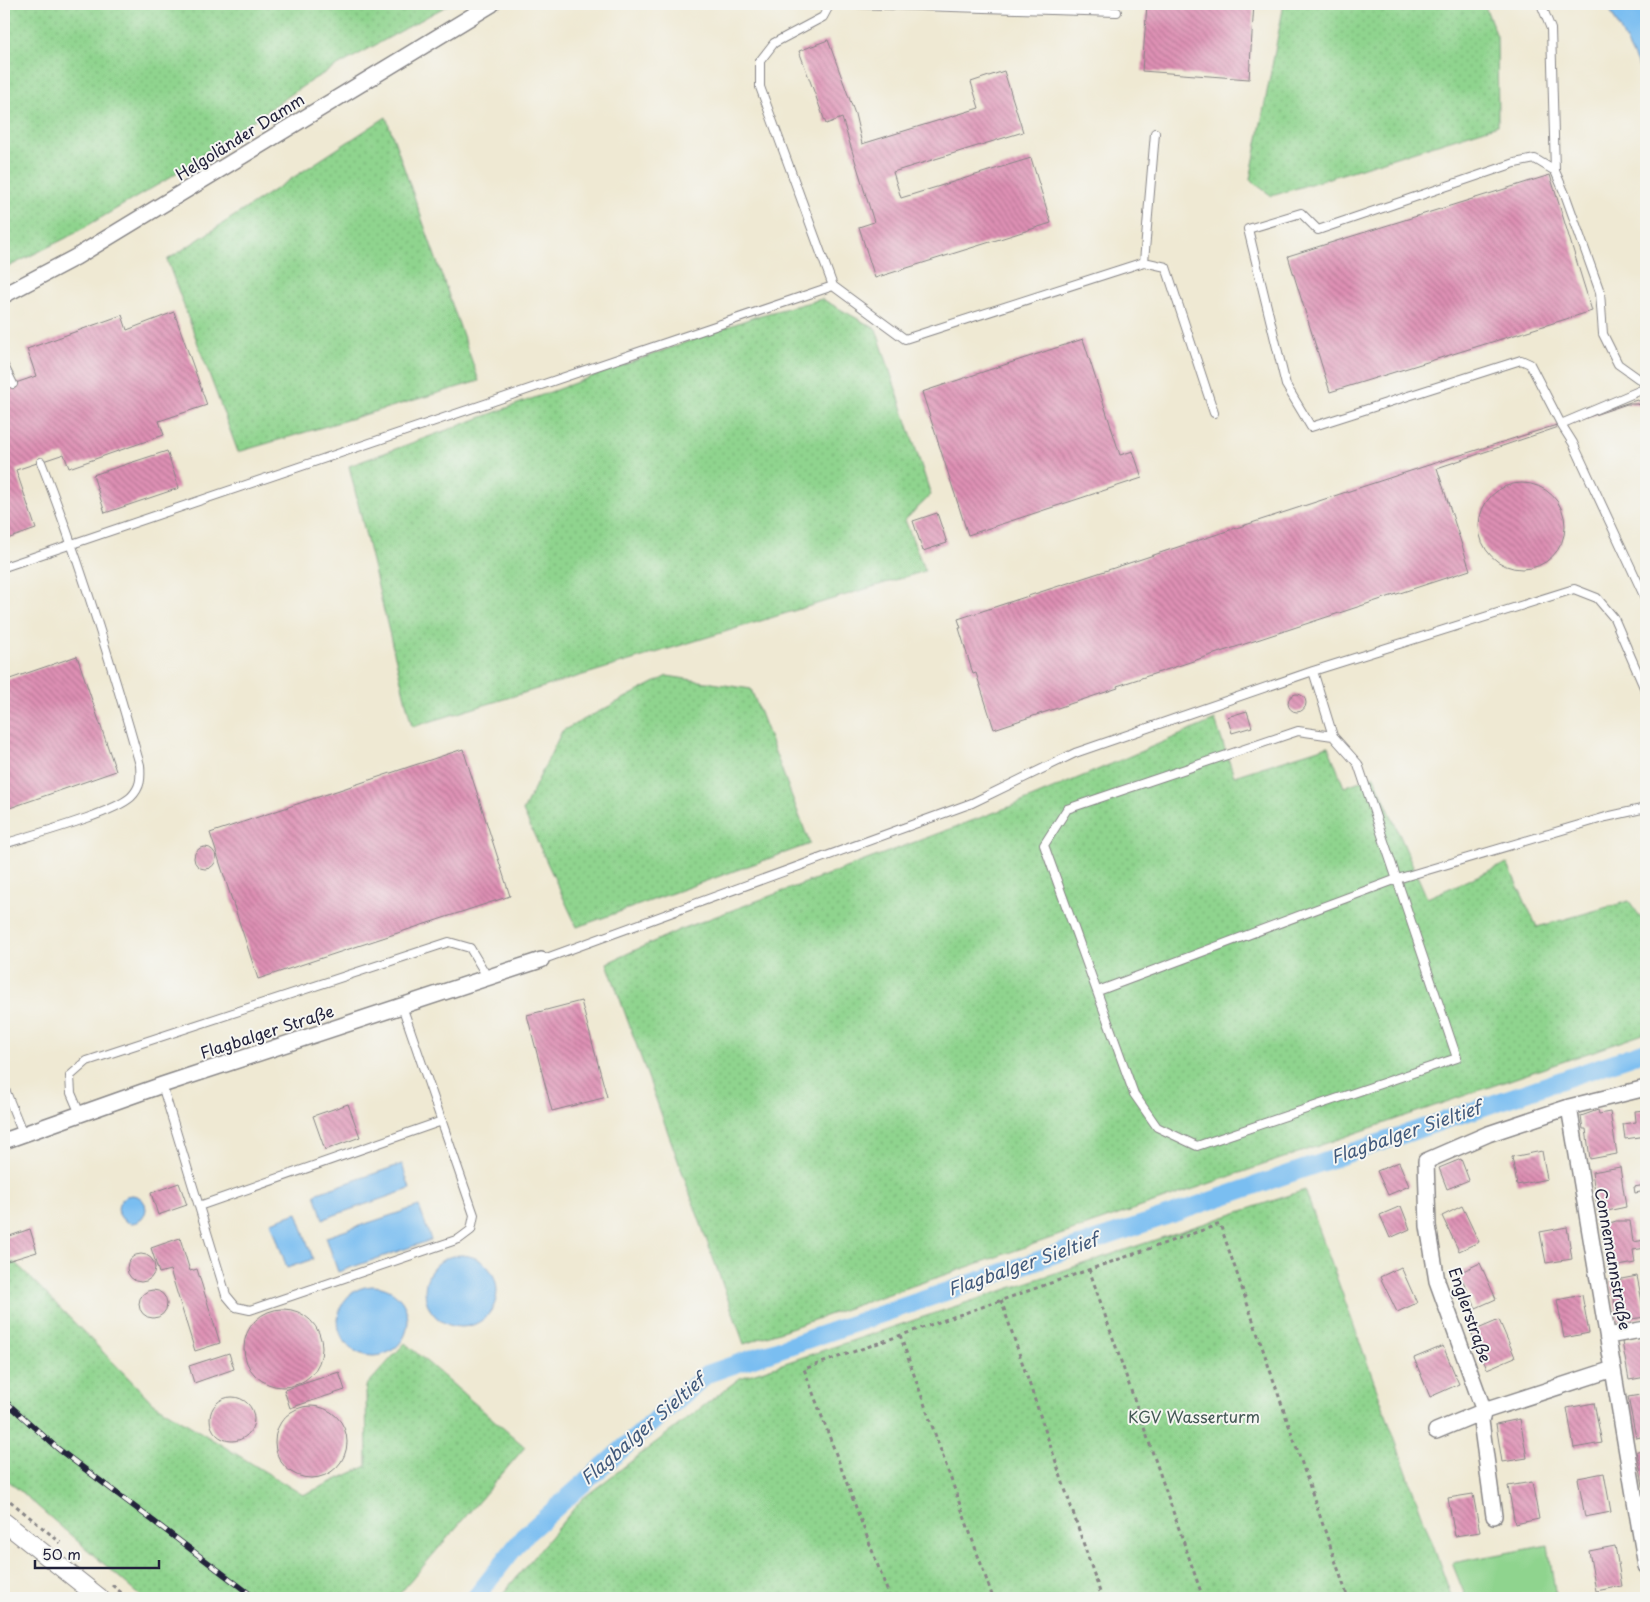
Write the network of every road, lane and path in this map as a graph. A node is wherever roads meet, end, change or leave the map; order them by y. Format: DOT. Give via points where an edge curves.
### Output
graph roads {
  1 [pos="492,4"];
  2 [pos="830,4"];
  3 [pos="856,4"];
  4 [pos="1541,4"];
  5 [pos="1117,12"];
  6 [pos="1155,133"];
  7 [pos="1555,171"];
  8 [pos="1144,262"];
  9 [pos="833,286"];
  10 [pos="4,295"];
  11 [pos="4,366"];
  12 [pos="13,384"];
  13 [pos="1646,386"];
  14 [pos="1214,413"];
  15 [pos="1561,424"];
  16 [pos="41,462"];
  17 [pos="72,542"];
  18 [pos="4,566"];
  19 [pos="1646,600"];
  20 [pos="1313,671"];
  21 [pos="1646,692"];
  22 [pos="1333,736"];
  23 [pos="1646,808"];
  24 [pos="4,844"];
  25 [pos="1397,879"];
  26 [pos="541,960"];
  27 [pos="488,978"];
  28 [pos="1098,991"];
  29 [pos="402,1006"];
  30 [pos="162,1085"];
  31 [pos="4,1087"];
  32 [pos="1646,1088"];
  33 [pos="1569,1107"];
  34 [pos="80,1114"];
  35 [pos="442,1120"];
  36 [pos="23,1134"];
  37 [pos="4,1141"];
  38 [pos="199,1206"];
  39 [pos="1089,1269"];
  40 [pos="1001,1300"];
  41 [pos="1646,1329"];
  42 [pos="900,1335"];
  43 [pos="1608,1336"];
  44 [pos="1613,1369"];
  45 [pos="1484,1411"];
  46 [pos="1436,1431"];
  47 [pos="1494,1516"];
  48 [pos="4,1522"];
  49 [pos="1646,1561"];
  50 [pos="100,1598"];
  51 [pos="890,1598"];
  52 [pos="993,1598"];
  53 [pos="1102,1598"];
  54 [pos="1203,1598"];
  55 [pos="1348,1598"];
  1 -- 10 [label="street, Helgoländer Damm" via="76,257"];
  2 -- 9 [label="lane" via="823,17 774,43 760,61 760,87"];
  3 -- 5 [label="lane"];
  4 -- 7 [label="lane" via="1552,28"];
  6 -- 8 [label="lane"];
  7 -- 13 [label="lane" via="1600,292 1603,334 1618,364"];
  7 -- 15 [label="lane" via="1534,159 1318,230 1301,213 1248,229 1286,385 1310,427 1521,360 1530,364"];
  8 -- 9 [label="lane" via="905,339"];
  8 -- 14 [label="lane" via="1166,267"];
  9 -- 17 [label="lane"];
  11 -- 12 [label="lane"];
  13 -- 15 [label="lane"];
  15 -- 19 [label="lane" via="1573,443"];
  16 -- 17 [label="lane"];
  17 -- 18 [label="lane"];
  17 -- 24 [label="lane" via="106,646 140,765 141,782 131,797 113,808"];
  20 -- 21 [label="lane" via="1574,589 1597,598 1614,618"];
  20 -- 22 [label="lane"];
  20 -- 26 [label="lane" via="1075,753 972,803"];
  22 -- 25 [label="lane" via="1358,764"];
  22 -- 28 [label="lane" via="1298,731 1067,809 1044,845"];
  23 -- 25 [label="lane"];
  25 -- 28 [label="lane"];
  25 -- 28 [label="lane" via="1457,1058 1197,1146 1157,1127 1134,1094"];
  26 -- 27 [label="street, Flagbalger Straße"];
  27 -- 29 [label="street, Flagbalger Straße"];
  27 -- 34 [label="lane" via="470,948 449,942 87,1061 70,1076 71,1093"];
  29 -- 30 [label="street, Flagbalger Straße"];
  29 -- 35 [label="lane"];
  30 -- 34 [label="street, Flagbalger Straße"];
  30 -- 38 [label="lane"];
  31 -- 36 [label="lane"];
  32 -- 33 [label="street, Englerstraße"];
  33 -- 43 [label="street, Connemannstraße"];
  33 -- 45 [label="street, Englerstraße" via="1488,1134 1426,1161 1428,1226 1437,1281"];
  34 -- 36 [label="street, Flagbalger Straße"];
  35 -- 38 [label="lane"];
  35 -- 38 [label="lane" via="474,1215 471,1230 459,1239 250,1310 236,1307 226,1296"];
  36 -- 37 [label="street, Flagbalger Straße"];
  39 -- 40 [label="path"];
  39 -- 54 [label="path"];
  39 -- 55 [label="path" via="1220,1224"];
  40 -- 42 [label="path"];
  40 -- 53 [label="path"];
  41 -- 43 [label="street"];
  42 -- 51 [label="path" via="804,1369"];
  42 -- 52 [label="path"];
  43 -- 44 [label="street, Connemannstraße"];
  44 -- 45 [label="street"];
  44 -- 49 [label="street, Connemannstraße"];
  45 -- 46 [label="street"];
  45 -- 47 [label="street, Englerstraße" via="1481,1421"];
  48 -- 50 [label="street"];
}
